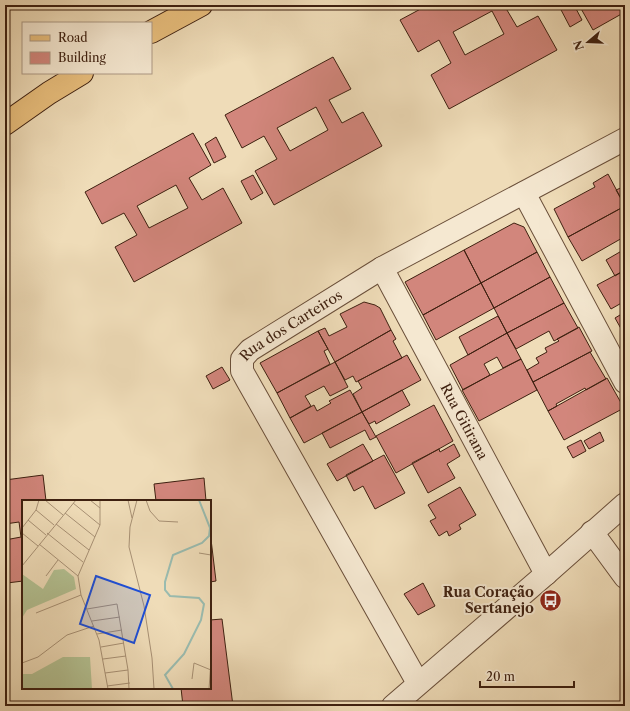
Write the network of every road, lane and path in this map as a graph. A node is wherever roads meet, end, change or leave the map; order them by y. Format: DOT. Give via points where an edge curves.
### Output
graph roads {
  1 [pos="201,5"];
  2 [pos="152,31"];
  3 [pos="80,74"];
  4 [pos="5,124"];
  5 [pos="625,139"];
  6 [pos="524,193"];
  7 [pos="382,268"];
  8 [pos="625,382"];
  9 [pos="625,504"];
  10 [pos="592,532"];
  11 [pos="546,574"];
  12 [pos="625,577"];
  13 [pos="418,683"];
  14 [pos="392,706"];
  1 -- 2 [label="main road"];
  3 -- 4 [label="main road"];
  5 -- 6 [label="street, Rua dos Carteiros"];
  6 -- 7 [label="street, Rua dos Carteiros"];
  6 -- 8 [label="street"];
  7 -- 11 [label="street, Rua Gitirana"];
  7 -- 13 [label="street, Rua dos Carteiros" via="250,350 242,359 242,371"];
  9 -- 10 [label="street"];
  10 -- 11 [label="street"];
  10 -- 12 [label="street"];
  11 -- 13 [label="street"];
  13 -- 14 [label="street"];
}
